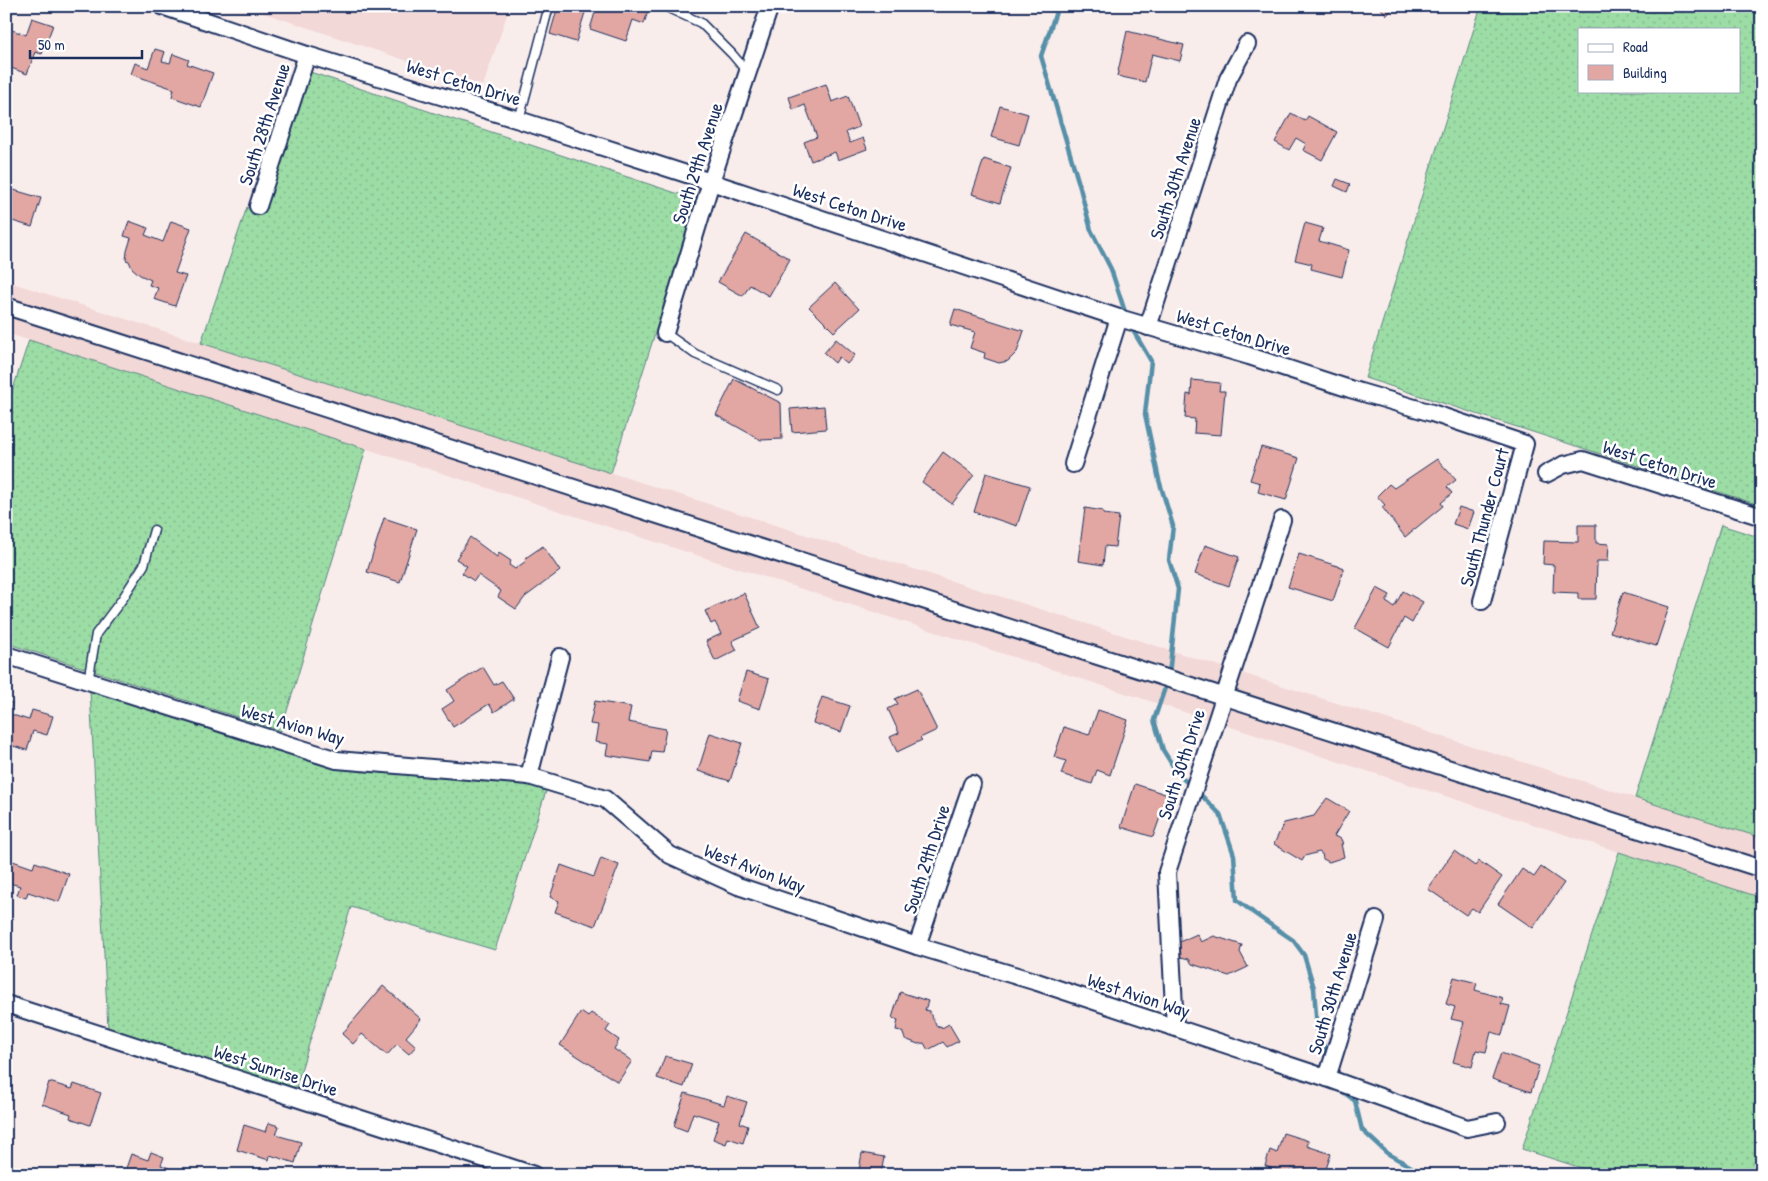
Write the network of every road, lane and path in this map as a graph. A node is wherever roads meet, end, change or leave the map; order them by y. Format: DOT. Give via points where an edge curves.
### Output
graph roads {
  1 [pos="162,6"];
  2 [pos="549,6"];
  3 [pos="664,6"];
  4 [pos="770,6"];
  5 [pos="1247,44"];
  6 [pos="307,55"];
  7 [pos="748,73"];
  8 [pos="519,120"];
  9 [pos="711,182"];
  10 [pos="258,206"];
  11 [pos="6,306"];
  12 [pos="1119,318"];
  13 [pos="1148,327"];
  14 [pos="665,333"];
  15 [pos="778,390"];
  16 [pos="1525,444"];
  17 [pos="1073,464"];
  18 [pos="1546,474"];
  19 [pos="1762,517"];
  20 [pos="1282,520"];
  21 [pos="154,530"];
  22 [pos="1482,601"];
  23 [pos="6,655"];
  24 [pos="560,657"];
  25 [pos="88,682"];
  26 [pos="1224,697"];
  27 [pos="529,776"];
  28 [pos="972,784"];
  29 [pos="1762,869"];
  30 [pos="1376,920"];
  31 [pos="917,946"];
  32 [pos="6,1004"];
  33 [pos="1174,1028"];
  34 [pos="1327,1078"];
  35 [pos="1498,1122"];
  36 [pos="534,1175"];
  1 -- 6 [label="street, West Ceton Drive"];
  2 -- 8 [label="lane"];
  3 -- 7 [label="lane" via="701,23"];
  4 -- 7 [label="street, South 29th Avenue"];
  5 -- 13 [label="street, South 30th Avenue" via="1228,79"];
  6 -- 8 [label="street, West Ceton Drive"];
  6 -- 10 [label="street, South 28th Avenue"];
  7 -- 9 [label="street, South 29th Avenue"];
  8 -- 9 [label="street, West Ceton Drive"];
  9 -- 12 [label="street, West Ceton Drive"];
  9 -- 14 [label="street, South 29th Avenue"];
  11 -- 26 [label="street"];
  12 -- 13 [label="street, West Ceton Drive"];
  12 -- 17 [label="street"];
  13 -- 16 [label="street, West Ceton Drive"];
  14 -- 15 [label="lane" via="695,354"];
  16 -- 22 [label="street, South Thunder Court"];
  18 -- 19 [label="street, West Ceton Drive" via="1562,465 1584,460"];
  20 -- 26 [label="street, South 30th Drive"];
  21 -- 25 [label="lane" via="144,565 96,634"];
  23 -- 25 [label="street, West Avion Way"];
  24 -- 27 [label="street"];
  25 -- 27 [label="street, West Avion Way" via="336,760"];
  26 -- 29 [label="street"];
  26 -- 33 [label="street, South 30th Drive" via="1167,872"];
  27 -- 31 [label="street, West Avion Way" via="606,799 670,855 738,886"];
  28 -- 31 [label="street, South 29th Drive"];
  30 -- 34 [label="street, South 30th Avenue"];
  31 -- 33 [label="street, West Avion Way"];
  32 -- 36 [label="street, West Sunrise Drive"];
  33 -- 34 [label="street, West Avion Way"];
  34 -- 35 [label="street, West Avion Way" via="1467,1128"];
}
